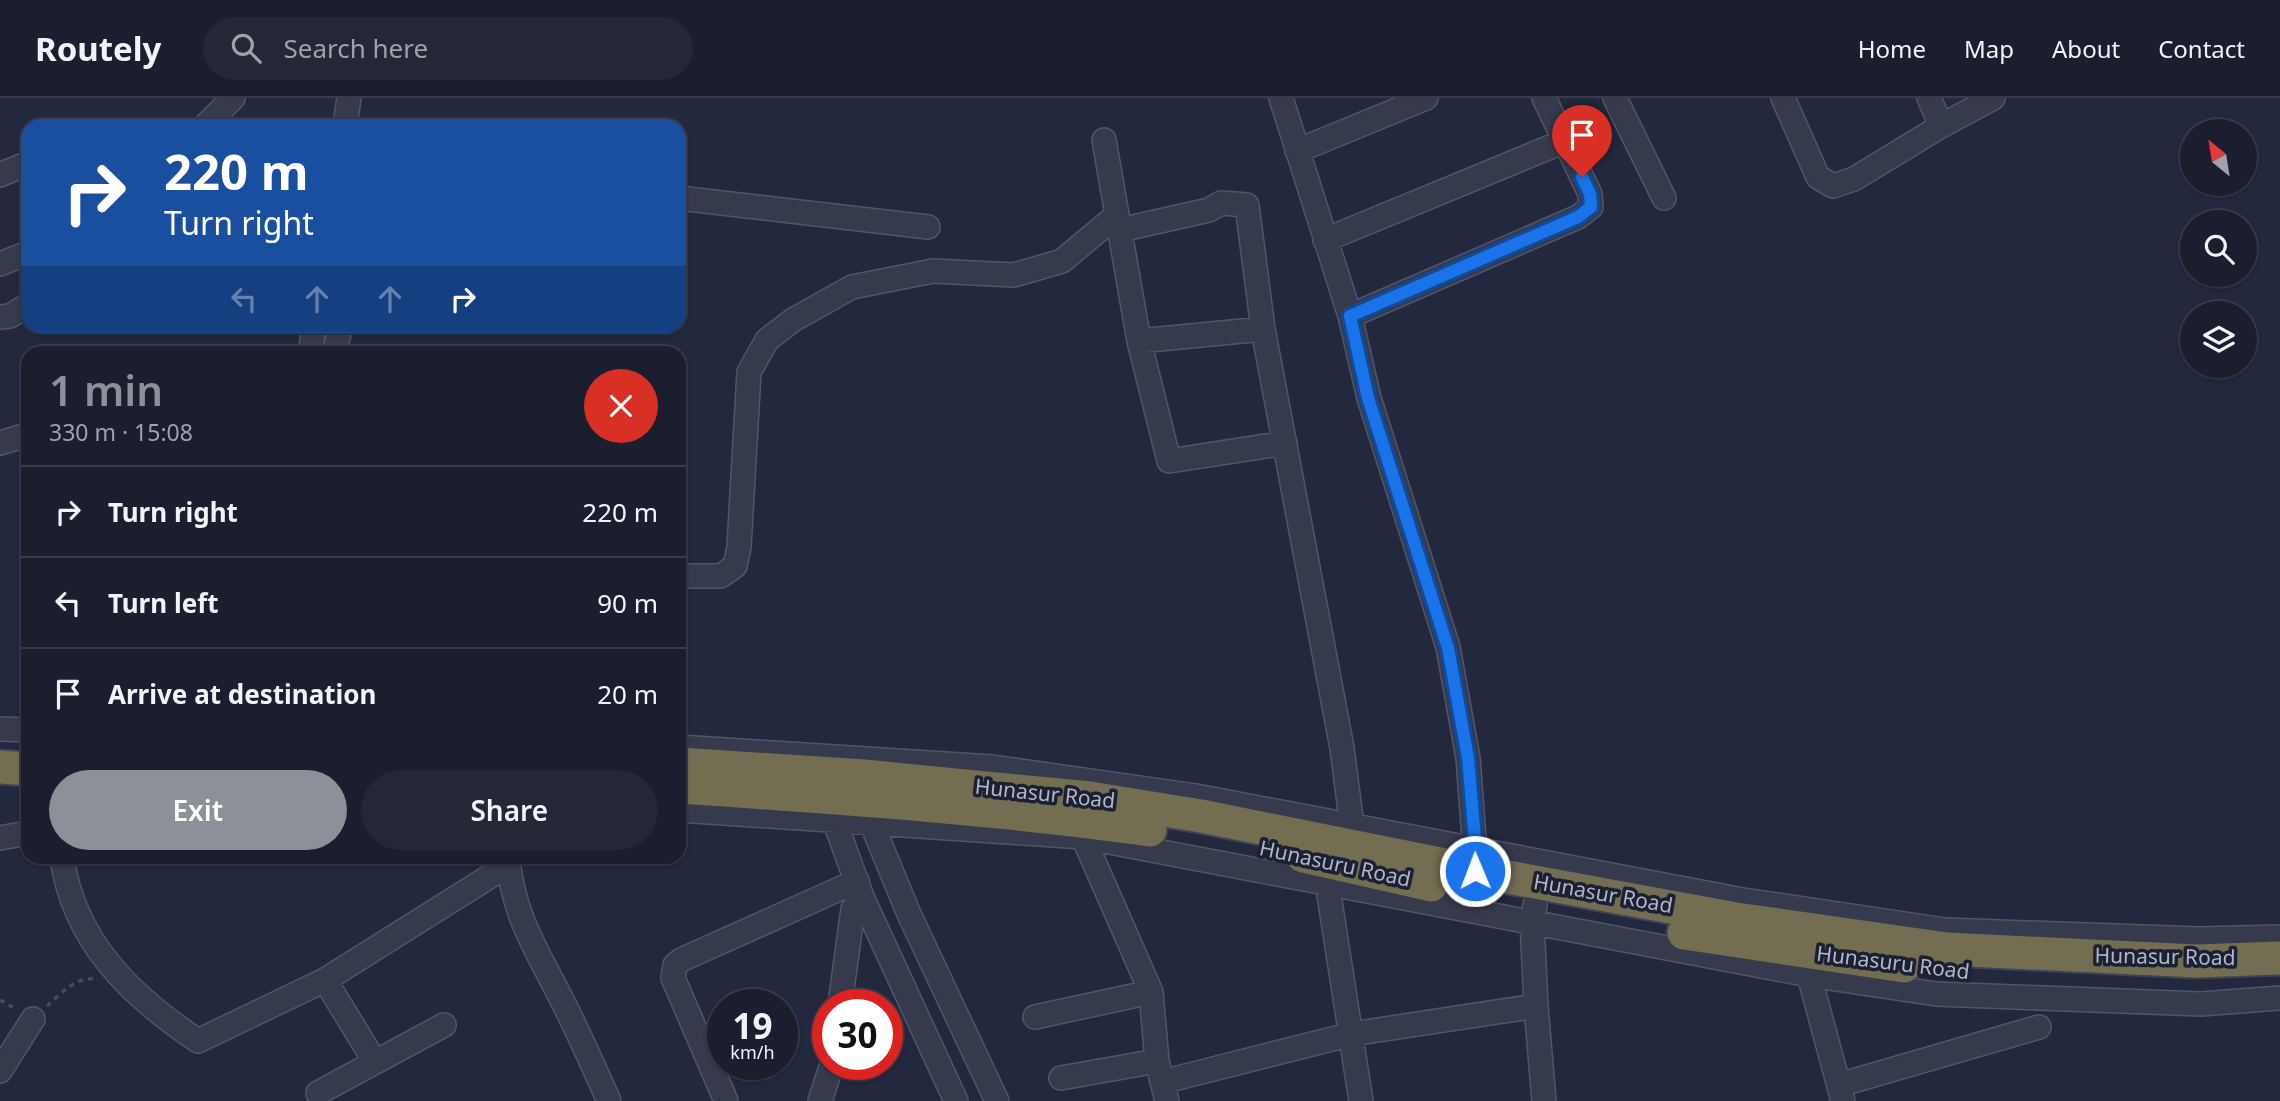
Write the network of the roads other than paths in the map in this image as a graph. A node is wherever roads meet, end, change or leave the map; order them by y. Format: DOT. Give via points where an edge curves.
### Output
graph roads {
  1 [pos="233,98"];
  2 [pos="349,98"];
  3 [pos="1281,98"];
  4 [pos="1426,98"];
  5 [pos="1544,98"];
  6 [pos="1615,98"];
  7 [pos="1783,98"];
  8 [pos="1929,98"];
  9 [pos="1980,101"];
  10 [pos="212,119"];
  11 [pos="346,119"];
  12 [pos="1941,125"];
  13 [pos="1104,140"];
  14 [pos="1565,141"];
  15 [pos="1297,151"];
  16 [pos="21,166"];
  17 [pos="0,175"];
  18 [pos="1664,198"];
  19 [pos="686,199"];
  20 [pos="1118,223"];
  21 [pos="928,227"];
  22 [pos="1325,240"];
  23 [pos="21,256"];
  24 [pos="0,264"];
  25 [pos="21,309"];
  26 [pos="1350,316"];
  27 [pos="0,317"];
  28 [pos="1263,329"];
  29 [pos="1139,341"];
  30 [pos="21,437"];
  31 [pos="0,443"];
  32 [pos="1285,443"];
  33 [pos="686,576"];
  34 [pos="0,729"];
  35 [pos="21,730"];
  36 [pos="0,745"];
  37 [pos="21,746"];
  38 [pos="686,747"];
  39 [pos="686,765"];
  40 [pos="0,768"];
  41 [pos="21,769"];
  42 [pos="0,784"];
  43 [pos="21,785"];
  44 [pos="686,787"];
  45 [pos="849,798"];
  46 [pos="686,810"];
  47 [pos="1085,829"];
  48 [pos="21,834"];
  49 [pos="0,838"];
  50 [pos="1341,856"];
  51 [pos="1476,861"];
  52 [pos="63,864"];
  53 [pos="503,864"];
  54 [pos="508,864"];
  55 [pos="860,889"];
  56 [pos="1534,913"];
  57 [pos="2280,936"];
  58 [pos="2280,958"];
  59 [pos="1811,965"];
  60 [pos="2280,980"];
  61 [pos="325,981"];
  62 [pos="842,989"];
  63 [pos="1150,992"];
  64 [pos="2280,998"];
  65 [pos="1536,1006"];
  66 [pos="1035,1017"];
  67 [pos="33,1020"];
  68 [pos="444,1025"];
  69 [pos="2039,1027"];
  70 [pos="1352,1034"];
  71 [pos="375,1062"];
  72 [pos="0,1071"];
  73 [pos="1061,1078"];
  74 [pos="827,1080"];
  75 [pos="1162,1081"];
  76 [pos="318,1093"];
  77 [pos="1841,1093"];
  78 [pos="609,1101"];
  79 [pos="726,1101"];
  80 [pos="820,1101"];
  81 [pos="956,1101"];
  82 [pos="997,1101"];
  83 [pos="1361,1101"];
  84 [pos="1545,1101"];
  1 -- 10 [label="street"];
  2 -- 11 [label="street"];
  3 -- 15 [label="street"];
  4 -- 15 [label="street"];
  5 -- 14 [label="street"];
  6 -- 18 [label="street"];
  7 -- 12 [label="street" via="1818,177 1833,186 1854,179"];
  8 -- 12 [label="street"];
  9 -- 12 [label="street"];
  13 -- 20 [label="street"];
  14 -- 22 [label="street"];
  14 -- 26 [label="street" via="1590,194 1591,207 1578,217"];
  15 -- 22 [label="street"];
  16 -- 17 [label="street"];
  19 -- 21 [label="street"];
  20 -- 28 [label="street" via="1209,210 1222,204 1247,205"];
  20 -- 29 [label="street"];
  20 -- 33 [label="street" via="1062,261 1014,275 933,271 852,287 767,340 749,372 735,566 721,576"];
  22 -- 26 [label="street"];
  23 -- 24 [label="street"];
  25 -- 27 [label="street"];
  26 -- 51 [label="street" via="1368,398 1448,648 1468,758"];
  28 -- 29 [label="street"];
  28 -- 32 [label="street"];
  29 -- 32 [label="street" via="1169,461"];
  30 -- 31 [label="street"];
  32 -- 50 [label="street" via="1342,748"];
  34 -- 35 [label="street"];
  36 -- 37 [label="highway"];
  38 -- 50 [label="street" via="992,767 1196,796"];
  39 -- 45 [label="highway, Hunasur Road"];
  40 -- 41 [label="highway"];
  42 -- 43 [label="street"];
  44 -- 45 [label="highway, Hunasuru Road"];
  45 -- 46 [label="street"];
  45 -- 47 [label="highway, Hunasuru Road"];
  45 -- 50 [label="highway, Hunasur Road" via="1090,798"];
  45 -- 55 [label="street"];
  45 -- 82 [label="street"];
  47 -- 50 [label="highway, Hunasuru Road" via="1197,836"];
  47 -- 63 [label="street"];
  48 -- 49 [label="street"];
  50 -- 51 [label="highway, Hunasur Road"];
  50 -- 56 [label="highway, Hunasuru Road"];
  50 -- 70 [label="street"];
  51 -- 57 [label="street" via="1945,930 2199,939"];
  51 -- 58 [label="highway, Hunasur Road" via="1736,919 1947,949 2196,961"];
  52 -- 61 [label="street" via="66,885 90,940 127,984 198,1041"];
  53 -- 61 [label="street"];
  54 -- 78 [label="street" via="511,891 526,933"];
  55 -- 62 [label="street"];
  55 -- 79 [label="street" via="675,965 673,978"];
  55 -- 81 [label="street"];
  56 -- 59 [label="highway, Hunasuru Road"];
  56 -- 65 [label="street"];
  59 -- 60 [label="highway, Hunasuru Road" via="2200,982"];
  59 -- 64 [label="street" via="1936,994 2201,1004"];
  59 -- 77 [label="street"];
  61 -- 71 [label="street"];
  63 -- 66 [label="street"];
  63 -- 75 [label="street"];
  65 -- 70 [label="street"];
  65 -- 84 [label="street"];
  67 -- 72 [label="street"];
  68 -- 71 [label="street"];
  69 -- 77 [label="street"];
  70 -- 75 [label="street"];
  70 -- 83 [label="street"];
  71 -- 76 [label="street"];
  73 -- 75 [label="street"];
  74 -- 80 [label="street"];
}
